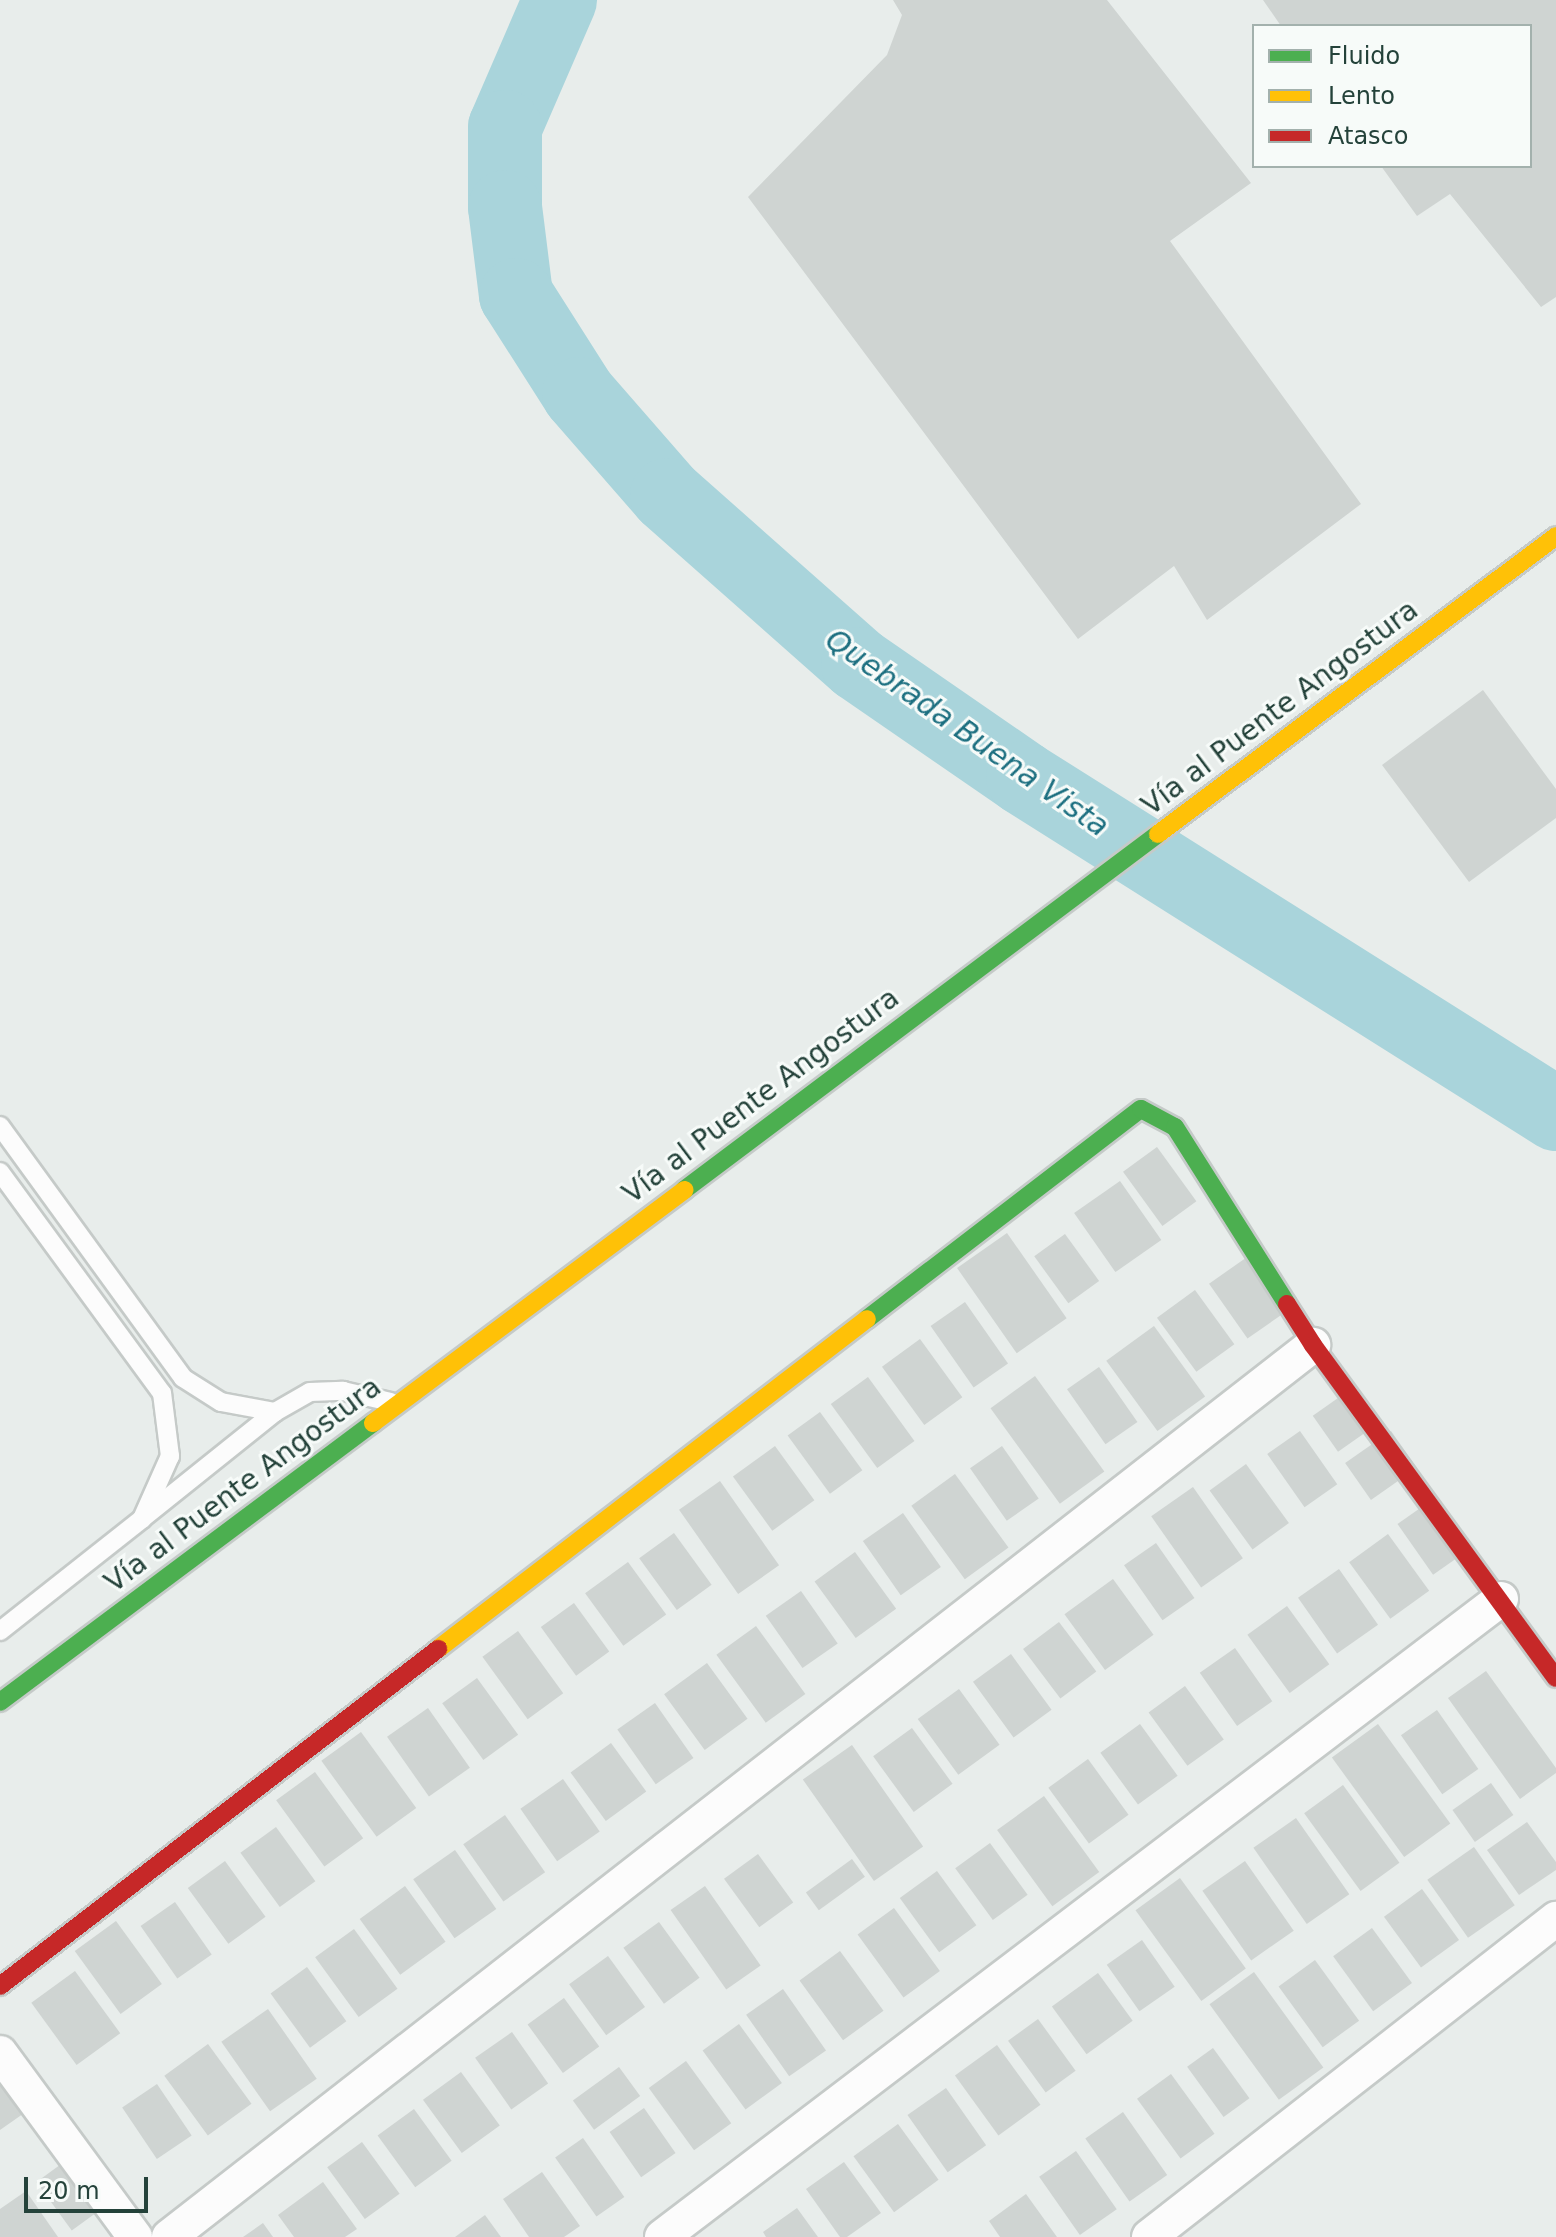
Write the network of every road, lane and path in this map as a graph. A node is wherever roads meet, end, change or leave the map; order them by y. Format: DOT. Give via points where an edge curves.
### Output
graph roads {
  1 [pos="1556,536"];
  2 [pos="0,1126"];
  3 [pos="0,1172"];
  4 [pos="1313,1345"];
  5 [pos="398,1404"];
  6 [pos="275,1412"];
  7 [pos="142,1519"];
  8 [pos="1501,1599"];
  9 [pos="0,1631"];
  10 [pos="1556,1678"];
  11 [pos="0,1702"];
  12 [pos="1556,1919"];
  13 [pos="0,1986"];
  14 [pos="0,2053"];
  15 [pos="135,2237"];
  16 [pos="169,2237"];
  17 [pos="662,2237"];
  18 [pos="1149,2237"];
  1 -- 5 [label="street, Vía al Puente Angostura"];
  2 -- 6 [label="lane" via="183,1378 221,1402"];
  3 -- 7 [label="lane" via="162,1393 170,1456"];
  4 -- 8 [label="street"];
  4 -- 13 [label="street" via="1175,1127 1141,1109"];
  4 -- 16 [label="street"];
  5 -- 6 [label="lane" via="343,1391 310,1392"];
  5 -- 11 [label="street, Vía al Puente Angostura"];
  6 -- 7 [label="lane"];
  7 -- 9 [label="lane"];
  8 -- 10 [label="street"];
  8 -- 17 [label="street"];
  12 -- 18 [label="street"];
  14 -- 15 [label="street"];
}
